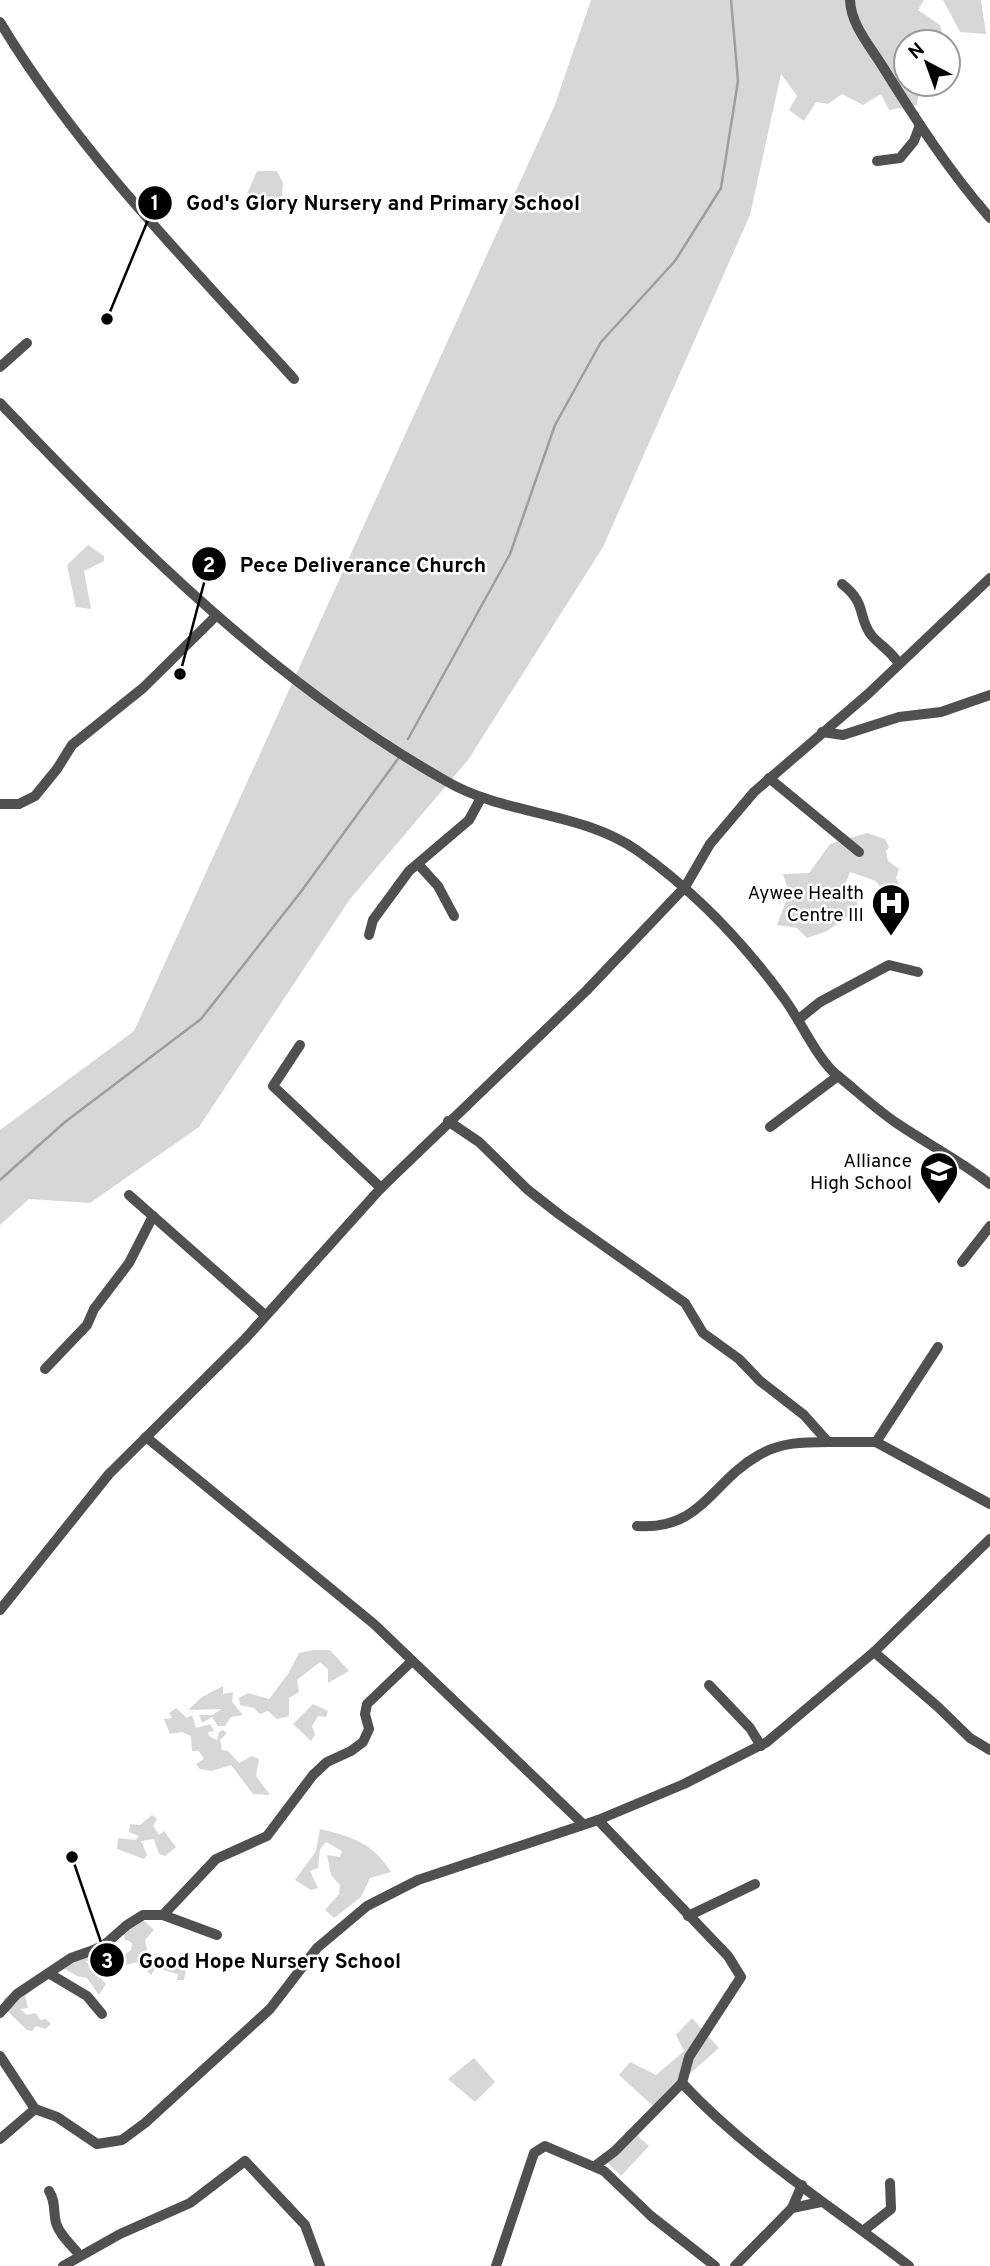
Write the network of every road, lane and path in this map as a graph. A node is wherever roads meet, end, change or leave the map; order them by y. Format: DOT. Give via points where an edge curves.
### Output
graph roads {
  1 [pos="850,0"];
  2 [pos="0,22"];
  3 [pos="920,125"];
  4 [pos="877,161"];
  5 [pos="990,218"];
  6 [pos="27,343"];
  7 [pos="0,367"];
  8 [pos="294,379"];
  9 [pos="0,403"];
  10 [pos="990,578"];
  11 [pos="842,584"];
  12 [pos="216,615"];
  13 [pos="899,664"];
  14 [pos="990,695"];
  15 [pos="822,732"];
  16 [pos="769,778"];
  17 [pos="481,798"];
  18 [pos="0,804"];
  19 [pos="859,852"];
  20 [pos="418,864"];
  21 [pos="685,887"];
  22 [pos="454,916"];
  23 [pos="369,935"];
  24 [pos="918,972"];
  25 [pos="799,1019"];
  26 [pos="300,1045"];
  27 [pos="838,1076"];
  28 [pos="448,1121"];
  29 [pos="770,1127"];
  30 [pos="990,1184"];
  31 [pos="381,1188"];
  32 [pos="129,1195"];
  33 [pos="153,1216"];
  34 [pos="990,1226"];
  35 [pos="962,1262"];
  36 [pos="265,1315"];
  37 [pos="938,1347"];
  38 [pos="45,1369"];
  39 [pos="146,1437"];
  40 [pos="828,1442"];
  41 [pos="876,1442"];
  42 [pos="990,1503"];
  43 [pos="637,1526"];
  44 [pos="990,1539"];
  45 [pos="0,1610"];
  46 [pos="874,1652"];
  47 [pos="412,1661"];
  48 [pos="709,1685"];
  49 [pos="761,1746"];
  50 [pos="990,1750"];
  51 [pos="598,1819"];
  52 [pos="583,1824"];
  53 [pos="755,1884"];
  54 [pos="163,1915"];
  55 [pos="688,1916"];
  56 [pos="217,1935"];
  57 [pos="50,1974"];
  58 [pos="0,2013"];
  59 [pos="102,2014"];
  60 [pos="0,2056"];
  61 [pos="682,2083"];
  62 [pos="35,2109"];
  63 [pos="0,2139"];
  64 [pos="595,2166"];
  65 [pos="890,2183"];
  66 [pos="802,2185"];
  67 [pos="49,2191"];
  68 [pos="821,2202"];
  69 [pos="792,2208"];
  70 [pos="863,2231"];
  71 [pos="80,2256"];
  72 [pos="63,2266"];
  73 [pos="320,2266"];
  74 [pos="496,2266"];
  75 [pos="715,2266"];
  76 [pos="735,2266"];
  77 [pos="909,2266"];
  1 -- 3 [label="street" via="854,20"];
  2 -- 8 [label="street" via="35,81 91,150"];
  3 -- 4 [label="street" via="900,158"];
  3 -- 5 [label="street"];
  6 -- 7 [label="street"];
  9 -- 12 [label="street" via="131,539"];
  10 -- 13 [label="street"];
  11 -- 13 [label="street" via="858,599 870,632"];
  12 -- 17 [label="street" via="381,741"];
  12 -- 18 [label="street" via="143,688 72,745 35,796 19,804"];
  13 -- 15 [label="street"];
  14 -- 15 [label="street" via="941,712 899,718 843,735"];
  15 -- 16 [label="street"];
  16 -- 19 [label="street"];
  16 -- 21 [label="street" via="710,844"];
  17 -- 20 [label="street" via="469,820"];
  17 -- 21 [label="street" via="602,832 638,851"];
  20 -- 22 [label="street" via="438,886"];
  20 -- 23 [label="street" via="373,920"];
  21 -- 25 [label="street" via="761,969"];
  21 -- 28 [label="street" via="586,991"];
  24 -- 25 [label="street" via="889,965 820,1002"];
  25 -- 27 [label="street"];
  26 -- 31 [label="street" via="273,1086"];
  27 -- 29 [label="street"];
  27 -- 30 [label="street" via="878,1110"];
  28 -- 31 [label="street"];
  28 -- 40 [label="street" via="479,1142 560,1214 685,1303 703,1334 804,1415"];
  31 -- 36 [label="street"];
  32 -- 33 [label="street"];
  33 -- 36 [label="street"];
  33 -- 38 [label="street" via="129,1263 87,1325"];
  34 -- 35 [label="street"];
  36 -- 39 [label="street"];
  37 -- 41 [label="street"];
  39 -- 45 [label="street" via="109,1474"];
  39 -- 47 [label="street" via="332,1589"];
  40 -- 41 [label="street"];
  40 -- 43 [label="street" via="803,1441 767,1451 677,1522 658,1528"];
  41 -- 42 [label="street"];
  44 -- 46 [label="street"];
  46 -- 49 [label="street"];
  46 -- 50 [label="street" via="970,1738"];
  47 -- 52 [label="street"];
  47 -- 54 [label="street" via="367,1704 369,1729 363,1742 313,1774 267,1836 216,1859"];
  48 -- 49 [label="street"];
  49 -- 51 [label="street"];
  51 -- 52 [label="street"];
  51 -- 55 [label="street"];
  52 -- 62 [label="street" via="418,1880 367,1906 317,1948 270,2009 122,2140 97,2144"];
  53 -- 55 [label="street"];
  54 -- 56 [label="street"];
  54 -- 57 [label="street" via="143,1915 102,1947 71,1958"];
  55 -- 61 [label="street" via="728,1956 741,1977 689,2057"];
  57 -- 58 [label="street" via="17,1994"];
  57 -- 59 [label="street" via="88,1996"];
  60 -- 62 [label="street"];
  61 -- 64 [label="street"];
  61 -- 66 [label="street" via="714,2116"];
  62 -- 63 [label="street"];
  64 -- 74 [label="street" via="545,2146 537,2149"];
  64 -- 75 [label="street"];
  65 -- 70 [label="street" via="891,2209"];
  66 -- 68 [label="street"];
  66 -- 69 [label="street"];
  67 -- 71 [label="street" via="59,2231"];
  68 -- 69 [label="street"];
  68 -- 70 [label="street"];
  69 -- 76 [label="street"];
  70 -- 77 [label="street"];
  71 -- 72 [label="street"];
  71 -- 73 [label="street" via="190,2203 245,2161 305,2225"];
}
